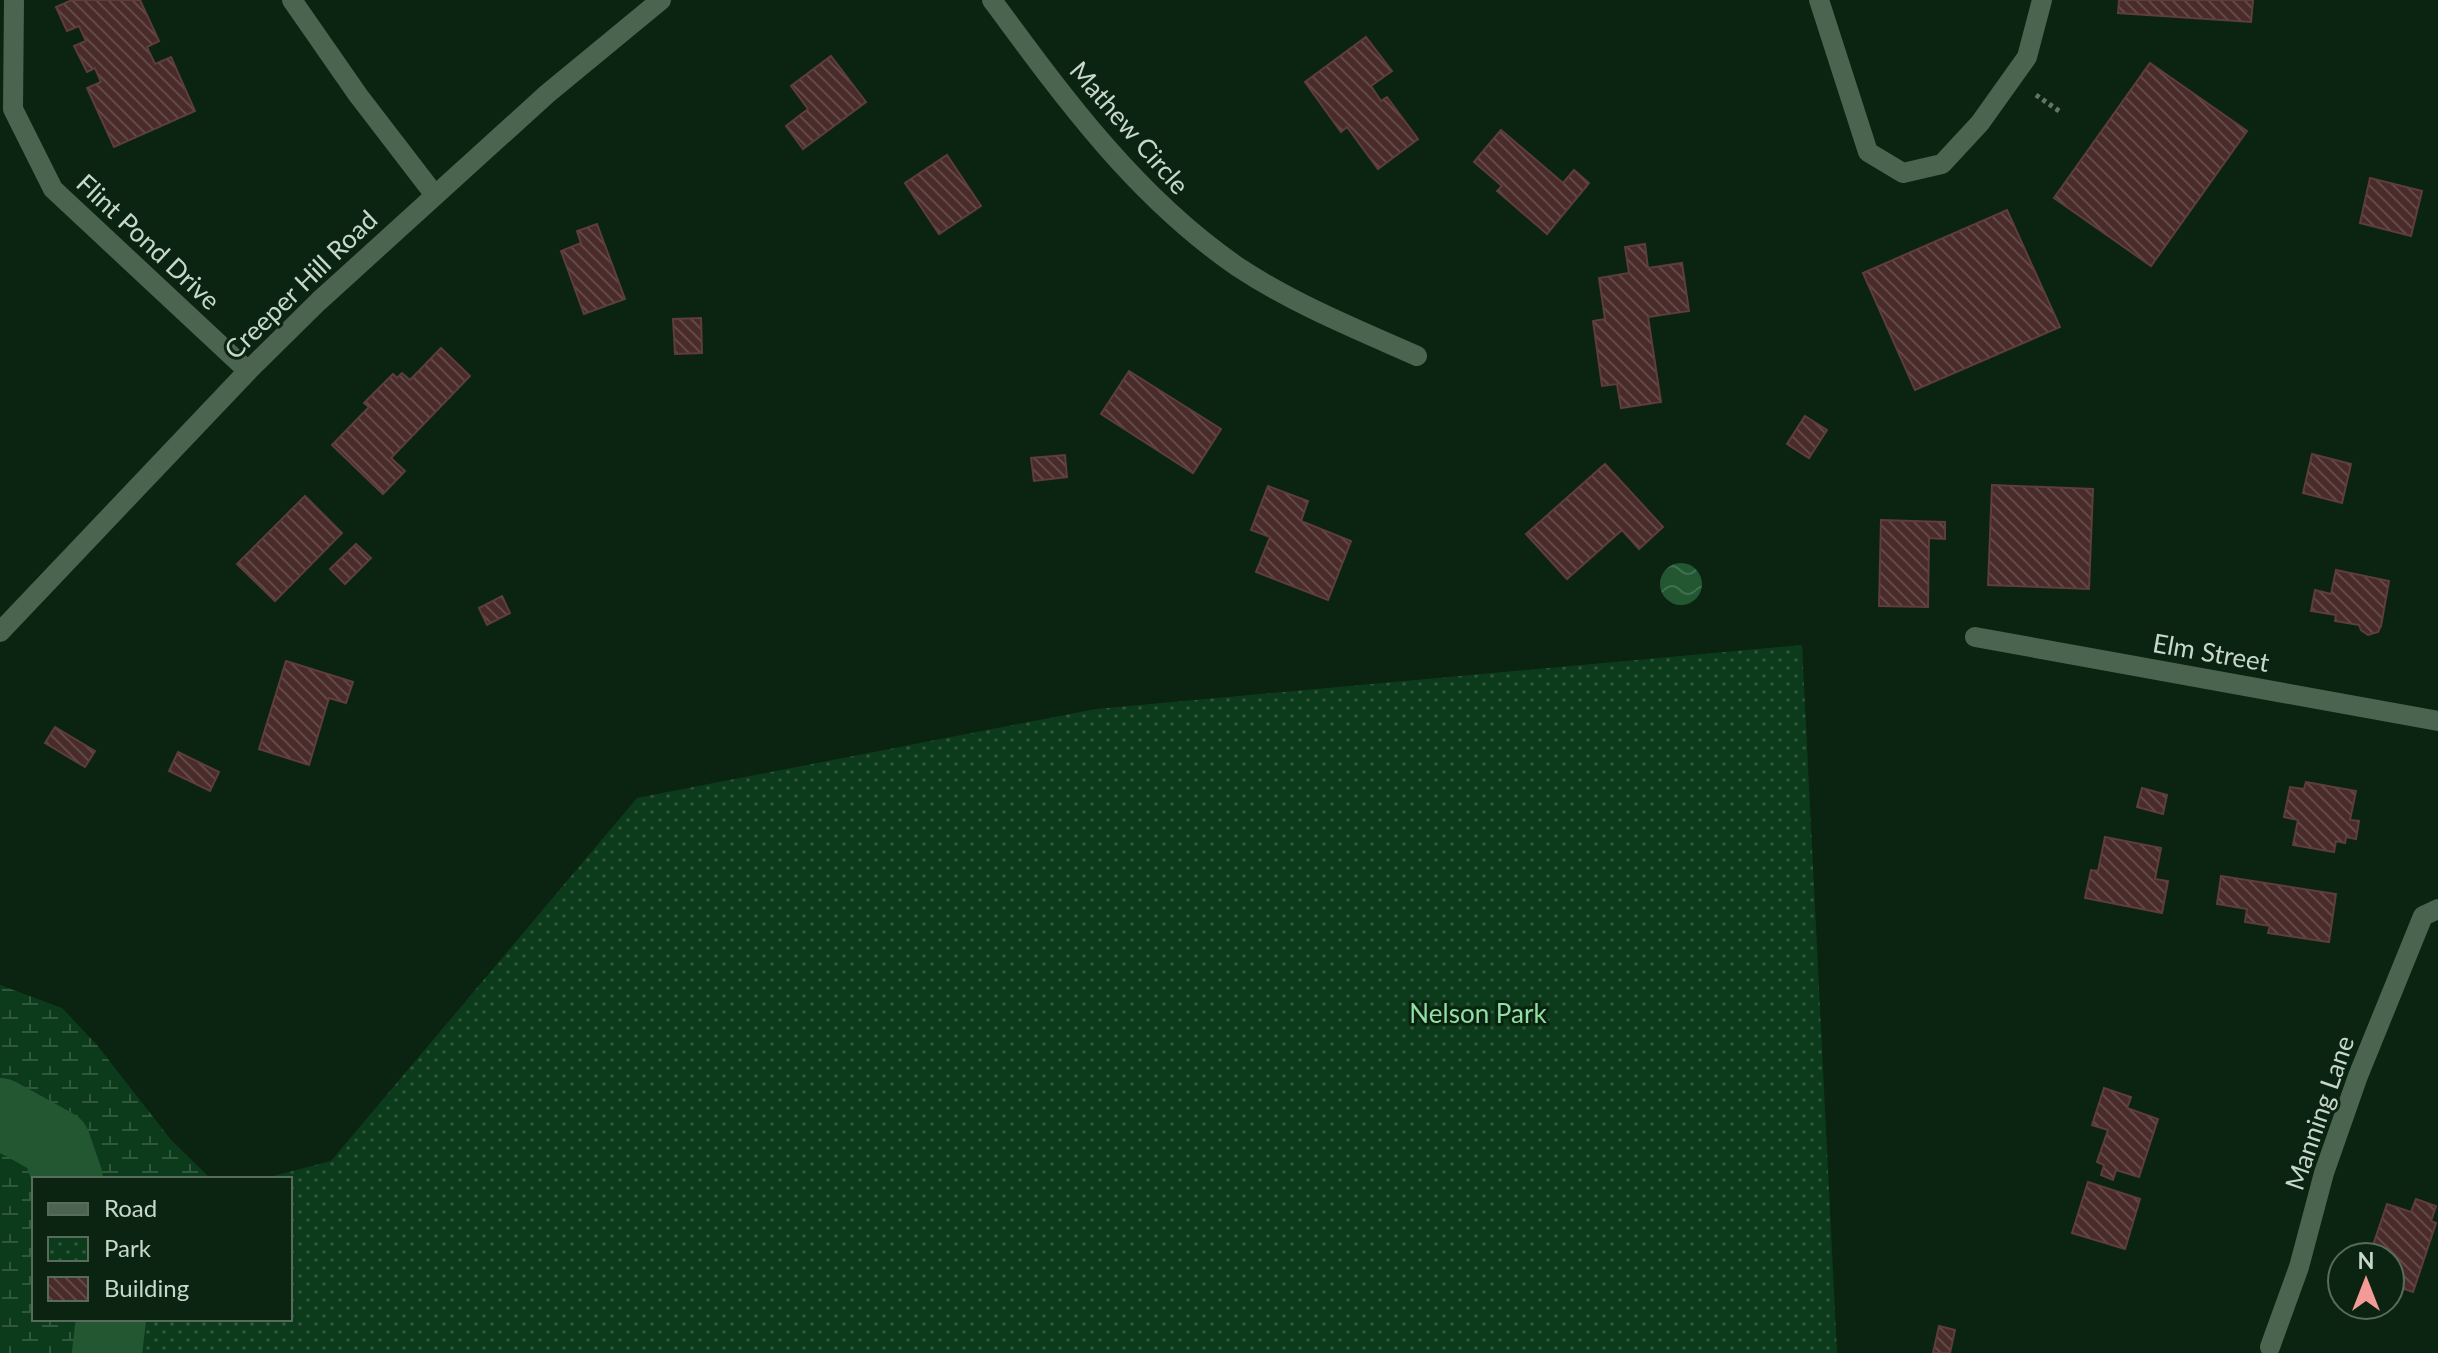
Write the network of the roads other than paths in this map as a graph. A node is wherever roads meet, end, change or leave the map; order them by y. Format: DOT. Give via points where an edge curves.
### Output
graph roads {
  1 [pos="14,0"];
  2 [pos="292,0"];
  3 [pos="661,0"];
  4 [pos="992,0"];
  5 [pos="1819,0"];
  6 [pos="2042,0"];
  7 [pos="434,194"];
  8 [pos="1417,356"];
  9 [pos="248,371"];
  10 [pos="0,632"];
  11 [pos="1975,637"];
  12 [pos="2438,721"];
  13 [pos="2438,909"];
  14 [pos="2270,1347"];
  1 -- 9 [label="street, Flint Pond Drive" via="13,109 53,189"];
  2 -- 7 [label="street"];
  3 -- 7 [label="street, Creeper Hill Road"];
  4 -- 8 [label="street, Mathew Circle" via="1112,156 1170,215 1296,301"];
  5 -- 6 [label="street" via="1868,152 1903,173 1942,164 1980,123 2027,57"];
  7 -- 9 [label="street, Creeper Hill Road"];
  9 -- 10 [label="street, Creeper Hill Road"];
  11 -- 12 [label="street, Elm Street"];
  13 -- 14 [label="street, Manning Lane" via="2423,916 2358,1076"];
}
